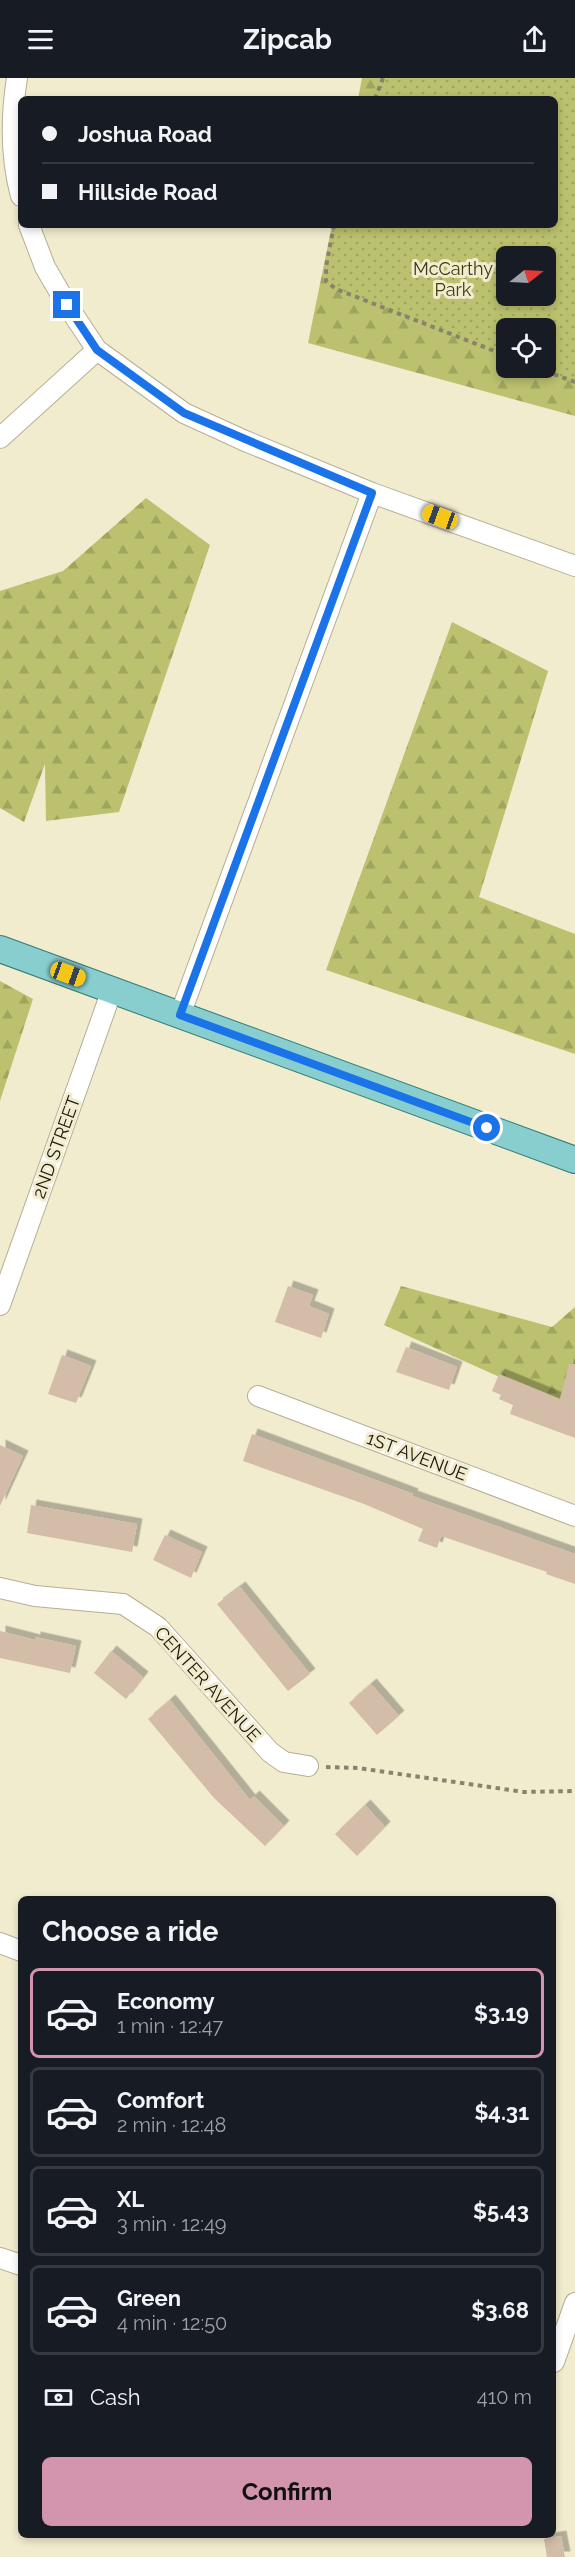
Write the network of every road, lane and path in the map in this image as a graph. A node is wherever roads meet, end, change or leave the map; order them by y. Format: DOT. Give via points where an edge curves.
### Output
graph roads {
  1 [pos="17,78"];
  2 [pos="383,78"];
  3 [pos="376,96"];
  4 [pos="18,175"];
  5 [pos="30,228"];
  6 [pos="333,228"];
  7 [pos="97,350"];
  8 [pos="496,352"];
  9 [pos="556,375"];
  10 [pos="575,382"];
  11 [pos="0,438"];
  12 [pos="372,493"];
  13 [pos="575,566"];
  14 [pos="0,949"];
  15 [pos="112,990"];
  16 [pos="180,1015"];
  17 [pos="575,1160"];
  18 [pos="1,1300"];
  19 [pos="258,1396"];
  20 [pos="575,1516"];
  21 [pos="0,1588"];
  22 [pos="308,1766"];
  23 [pos="575,1791"];
  24 [pos="0,1943"];
  25 [pos="18,1950"];
  26 [pos="0,2258"];
  27 [pos="18,2264"];
  28 [pos="575,2303"];
  29 [pos="557,2340"];
  1 -- 4 [label="street" via="13,140"];
  2 -- 3 [label="path"];
  5 -- 7 [label="street" via="45,267"];
  6 -- 8 [label="path" via="326,281 336,289"];
  7 -- 11 [label="street"];
  7 -- 12 [label="street" via="184,413"];
  9 -- 10 [label="path"];
  12 -- 13 [label="street"];
  12 -- 16 [label="street"];
  14 -- 15 [label="main road"];
  15 -- 16 [label="main road"];
  15 -- 18 [label="street, 2ND STREET"];
  16 -- 17 [label="main road"];
  19 -- 20 [label="street, 1ST AVENUE"];
  21 -- 22 [label="street, CENTER AVENUE" via="131,1608 158,1627 270,1752 284,1762"];
  22 -- 23 [label="path" via="358,1768 524,1792"];
  24 -- 25 [label="street"];
  26 -- 27 [label="street"];
  28 -- 29 [label="street"];
}
